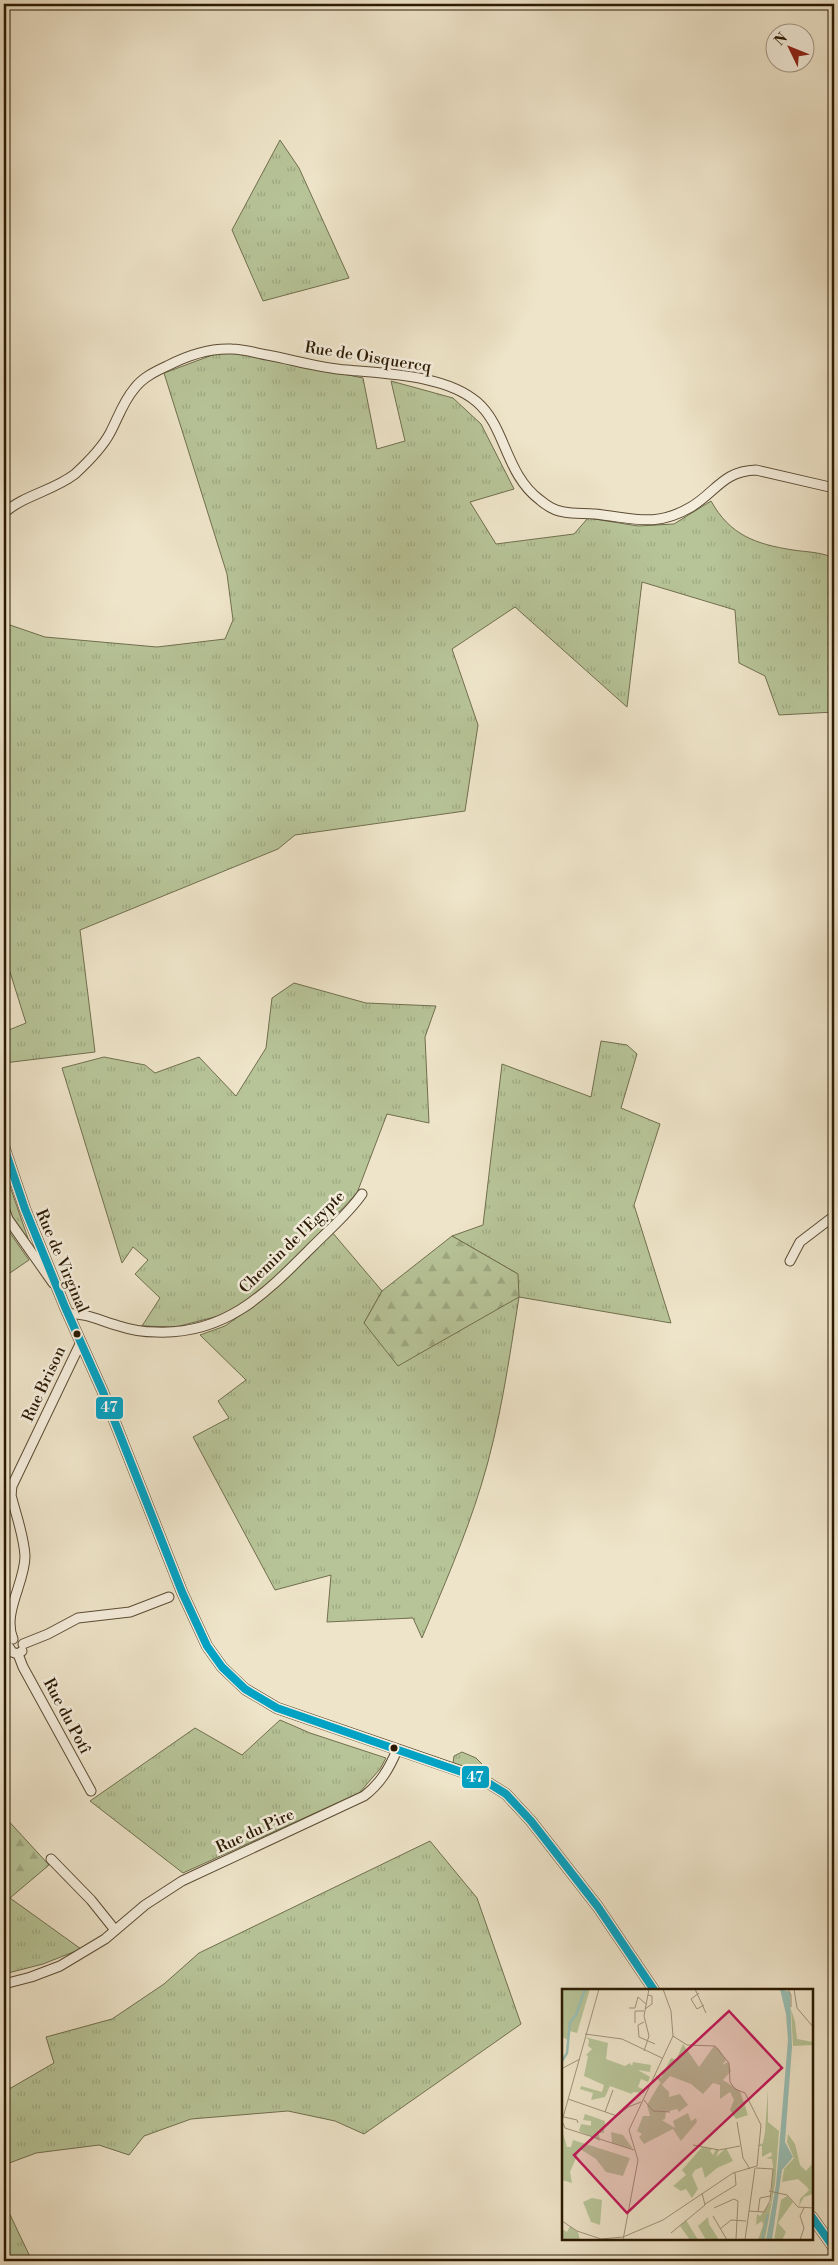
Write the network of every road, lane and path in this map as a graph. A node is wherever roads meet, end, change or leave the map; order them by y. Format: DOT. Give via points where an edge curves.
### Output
graph roads {
  1 [pos="834,488"];
  2 [pos="4,513"];
  3 [pos="4,1147"];
  4 [pos="362,1194"];
  5 [pos="4,1208"];
  6 [pos="834,1216"];
  7 [pos="790,1261"];
  8 [pos="58,1289"];
  9 [pos="68,1314"];
  10 [pos="81,1342"];
  11 [pos="4,1482"];
  12 [pos="11,1493"];
  13 [pos="169,1597"];
  14 [pos="23,1644"];
  15 [pos="8,1647"];
  16 [pos="18,1654"];
  17 [pos="397,1750"];
  18 [pos="91,1791"];
  19 [pos="51,1859"];
  20 [pos="115,1930"];
  21 [pos="4,1984"];
  22 [pos="653,1989"];
  23 [pos="813,2218"];
  24 [pos="834,2248"];
  1 -- 2 [label="street, Rue de Oisquercq" via="744,470 732,474 694,505 662,520 646,522 563,512 550,508 530,492 520,480 488,414 477,401 457,391 412,376 335,369 234,348 208,351 173,362 151,374 132,391 100,448 75,474"];
  3 -- 8 [label="street, Rue de Virginal"];
  4 -- 9 [label="street, Chemin de l'Egypte" via="281,1278 228,1318 190,1330 156,1332"];
  5 -- 8 [label="street" via="8,1219"];
  6 -- 7 [label="street" via="804,1239"];
  8 -- 9 [label="street, Rue de Virginal"];
  9 -- 10 [label="street, Rue de Virginal"];
  10 -- 12 [label="street, Rue Brison"];
  10 -- 17 [label="street, Rue de Virginal" via="192,1616 222,1667 249,1692 277,1708"];
  11 -- 12 [label="street"];
  12 -- 15 [label="street" via="25,1558"];
  13 -- 14 [label="street" via="130,1612 78,1618"];
  14 -- 15 [label="street" via="18,1639"];
  14 -- 16 [label="street" via="23,1650"];
  15 -- 16 [label="street"];
  16 -- 18 [label="street, Rue du Potî"];
  17 -- 20 [label="street, Rue du Pire" via="380,1781 364,1796 182,1881"];
  17 -- 22 [label="street, Rue de Virginal" via="482,1779 506,1794 598,1907"];
  19 -- 20 [label="street"];
  20 -- 21 [label="street, Rue du Pire" via="60,1966"];
  23 -- 24 [label="street"];
}
